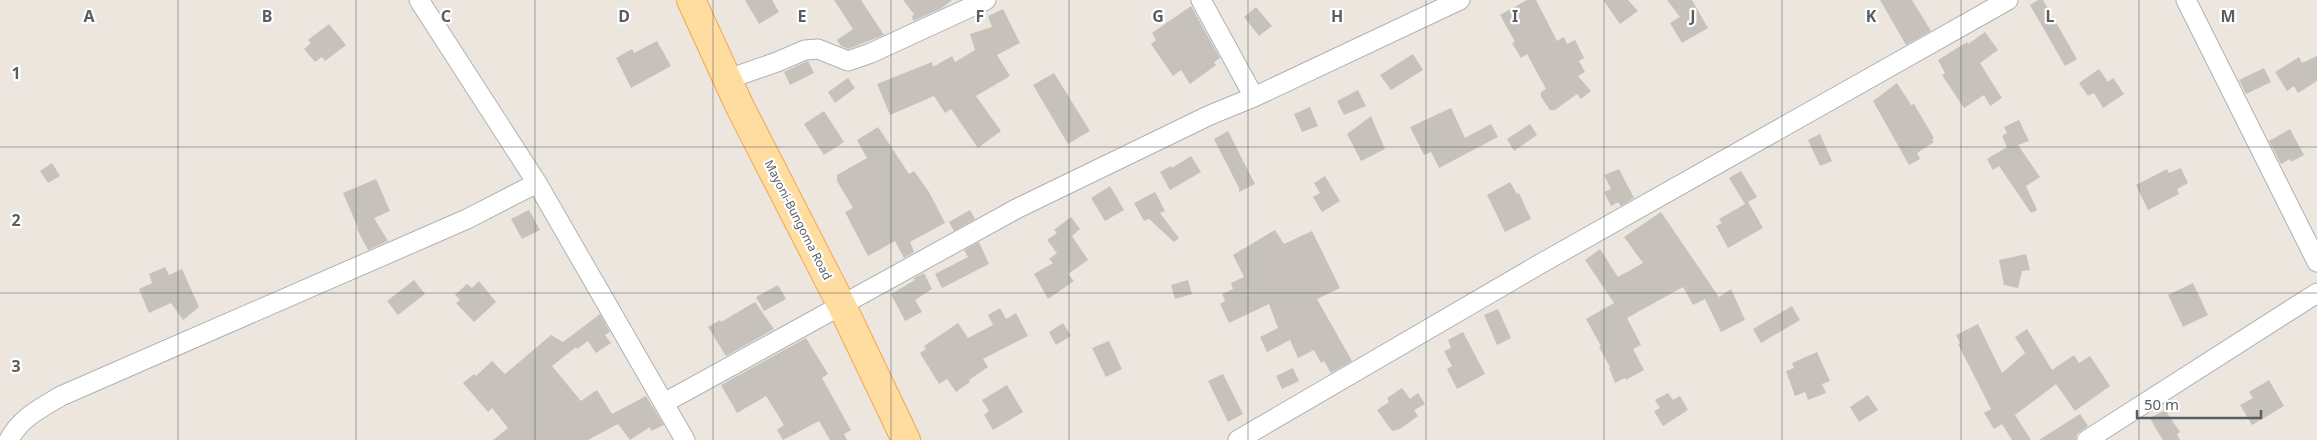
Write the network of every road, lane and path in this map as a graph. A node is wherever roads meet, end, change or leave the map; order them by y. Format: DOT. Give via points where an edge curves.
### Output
graph roads {
  1 [pos="419,0"];
  2 [pos="691,0"];
  3 [pos="986,0"];
  4 [pos="1201,0"];
  5 [pos="1460,0"];
  6 [pos="2008,0"];
  7 [pos="2186,0"];
  8 [pos="728,79"];
  9 [pos="1254,97"];
  10 [pos="537,183"];
  11 [pos="2317,262"];
  12 [pos="2317,293"];
  13 [pos="841,304"];
  14 [pos="664,403"];
  15 [pos="9,440"];
  16 [pos="686,440"];
  17 [pos="906,440"];
  18 [pos="1238,440"];
  19 [pos="2087,440"];
  1 -- 10 [label="street"];
  2 -- 8 [label="main road, Mayoni-Bungoma Road"];
  3 -- 8 [label="street" via="848,61 818,49 805,50"];
  4 -- 9 [label="street"];
  5 -- 9 [label="street"];
  6 -- 18 [label="street" via="1540,264"];
  7 -- 11 [label="street"];
  8 -- 13 [label="main road, Mayoni-Bungoma Road"];
  9 -- 13 [label="street" via="1025,205"];
  10 -- 14 [label="street"];
  10 -- 15 [label="street" via="467,219 62,396 30,414"];
  12 -- 19 [label="street"];
  13 -- 14 [label="street"];
  13 -- 17 [label="main road, Mayoni-Bungoma Road"];
  14 -- 16 [label="street"];
}
